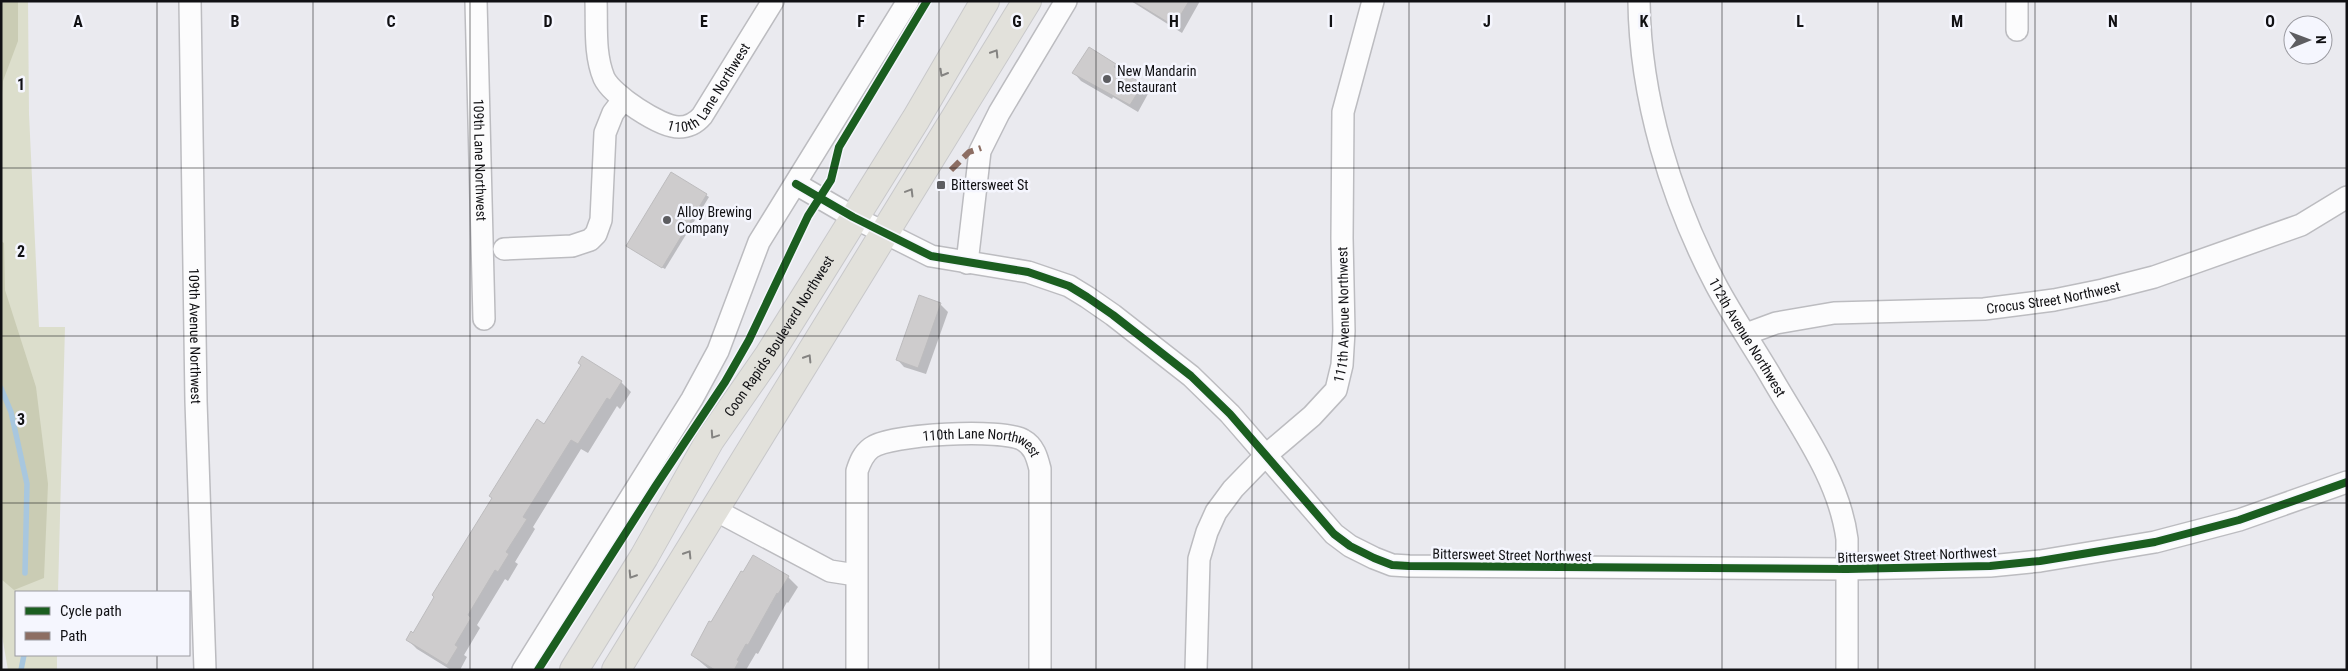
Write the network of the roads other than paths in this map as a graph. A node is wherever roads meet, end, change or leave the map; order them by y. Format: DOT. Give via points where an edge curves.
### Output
graph roads {
  1 [pos="190,1"];
  2 [pos="476,1"];
  3 [pos="596,1"];
  4 [pos="773,1"];
  5 [pos="908,1"];
  6 [pos="985,1"];
  7 [pos="1027,1"];
  8 [pos="1066,1"];
  9 [pos="1373,1"];
  10 [pos="1639,1"];
  11 [pos="2018,1"];
  12 [pos="2017,30"];
  13 [pos="623,100"];
  14 [pos="796,184"];
  15 [pos="2347,197"];
  16 [pos="853,217"];
  17 [pos="885,234"];
  18 [pos="504,249"];
  19 [pos="967,263"];
  20 [pos="484,319"];
  21 [pos="1746,334"];
  22 [pos="1265,456"];
  23 [pos="2347,482"];
  24 [pos="715,510"];
  25 [pos="1847,569"];
  26 [pos="856,575"];
  27 [pos="205,670"];
  28 [pos="523,670"];
  29 [pos="574,670"];
  30 [pos="616,670"];
  31 [pos="857,670"];
  32 [pos="1040,670"];
  33 [pos="1196,670"];
  34 [pos="1847,670"];
  1 -- 27 [label="street, 109th Avenue Northwest" via="196,401"];
  2 -- 20 [label="street, 109th Lane Northwest"];
  3 -- 13 [label="street" via="600,64 612,91"];
  4 -- 13 [label="street, 110th Lane Northwest" via="696,123 678,127 669,125"];
  5 -- 14 [label="street"];
  6 -- 16 [label="main road, Coon Rapids Boulevard Northwest, one-way" via="916,119"];
  17 -- 7 [label="main road, one-way"];
  8 -- 19 [label="street" via="980,151"];
  9 -- 22 [label="street, 111th Avenue Northwest" via="1343,112 1342,365 1336,390 1312,416"];
  10 -- 21 [label="street, 112th Avenue Northwest" via="1645,73 1671,179 1716,284"];
  11 -- 12 [label="street"];
  13 -- 18 [label="street" via="612,113 605,133 601,220 596,234 590,240 572,246"];
  14 -- 16 [label="street, Bittersweet Street Northwest"];
  14 -- 28 [label="street" via="759,242 718,351 692,399"];
  15 -- 21 [label="street, Crocus Street Northwest" via="2301,225 2154,277 2103,290 2054,300 1966,310 1834,313 1776,323"];
  16 -- 17 [label="street, Bittersweet Street Northwest"];
  16 -- 29 [label="main road, Coon Rapids Boulevard Northwest, one-way" via="769,354 710,440 644,557"];
  17 -- 19 [label="street, Bittersweet Street Northwest" via="931,256"];
  24 -- 17 [label="main road, one-way"];
  19 -- 22 [label="street, Bittersweet Street Northwest" via="1028,272 1069,286 1087,297 1191,376 1230,414"];
  21 -- 25 [label="street, 112th Avenue Northwest" via="1827,473 1844,518"];
  22 -- 25 [label="street, Bittersweet Street Northwest" via="1334,534 1350,546 1392,564"];
  22 -- 33 [label="street, 111th Avenue Northwest" via="1222,504 1207,532 1199,559"];
  23 -- 25 [label="street, Bittersweet Street Northwest" via="2239,520 2102,552 1990,566"];
  24 -- 26 [label="street" via="830,571"];
  30 -- 24 [label="main road, one-way"];
  25 -- 34 [label="street, 112th Avenue Northwest"];
  26 -- 31 [label="street, 110th Lane Northwest"];
  26 -- 32 [label="street, 110th Lane Northwest" via="857,471 871,448 884,442 930,435 1008,435 1021,438 1036,454 1040,468"];
}
